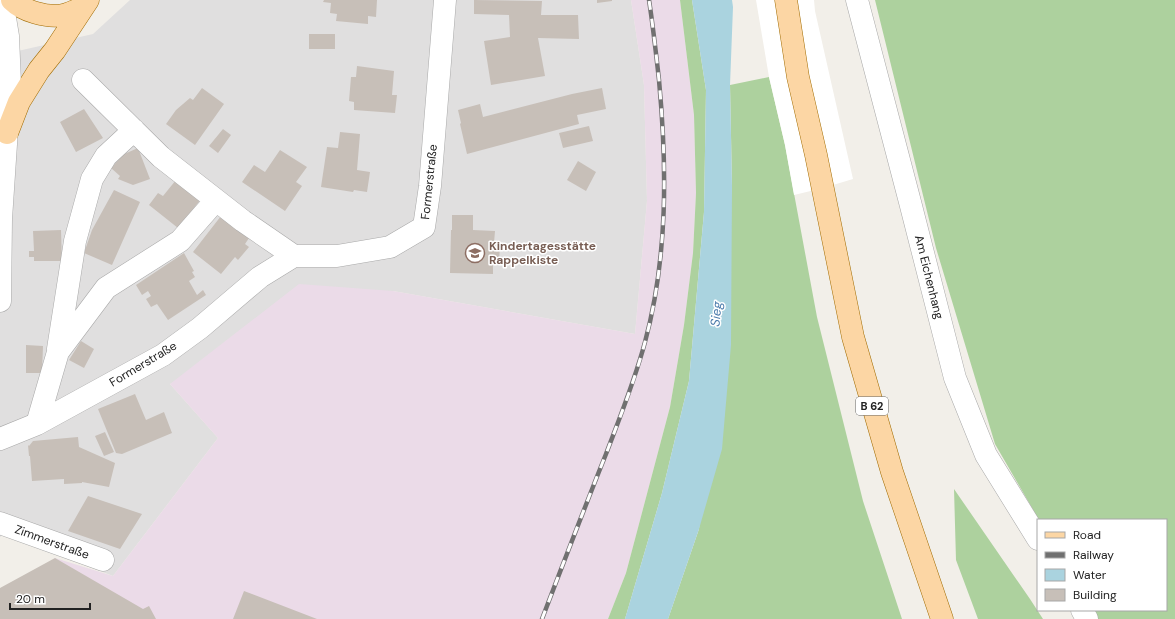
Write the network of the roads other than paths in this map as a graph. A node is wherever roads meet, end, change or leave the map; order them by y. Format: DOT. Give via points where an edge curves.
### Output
graph roads {
  1 [pos="2,0"];
  2 [pos="12,0"];
  3 [pos="445,0"];
  4 [pos="786,0"];
  5 [pos="857,0"];
  6 [pos="86,4"];
  7 [pos="83,80"];
  8 [pos="134,130"];
  9 [pos="7,133"];
  10 [pos="216,200"];
  11 [pos="1,219"];
  12 [pos="294,256"];
  13 [pos="0,300"];
  14 [pos="58,352"];
  15 [pos="38,424"];
  16 [pos="0,440"];
  17 [pos="0,523"];
  18 [pos="1037,537"];
  19 [pos="103,560"];
  20 [pos="942,619"];
  1 -- 9 [label="street" via="8,36 10,84"];
  2 -- 6 [label="main road" via="18,6 45,15 63,15"];
  3 -- 12 [label="street, Formerstraße" via="430,186 424,227 390,247 337,256"];
  4 -- 20 [label="main road, B 62" via="798,77 853,337 892,472"];
  5 -- 18 [label="street, Am Eichenhang" via="955,378 986,455"];
  6 -- 9 [label="main road" via="39,70 20,102"];
  7 -- 8 [label="street"];
  8 -- 10 [label="street" via="161,156"];
  8 -- 14 [label="street" via="106,156 92,179 75,241"];
  9 -- 11 [label="street"];
  10 -- 12 [label="street"];
  10 -- 14 [label="street" via="180,241 106,288"];
  11 -- 13 [label="street"];
  12 -- 15 [label="street, Formerstraße" via="260,277 163,356"];
  14 -- 15 [label="street"];
  15 -- 16 [label="street, Formerstraße"];
  17 -- 19 [label="street, Zimmerstraße"];
}
